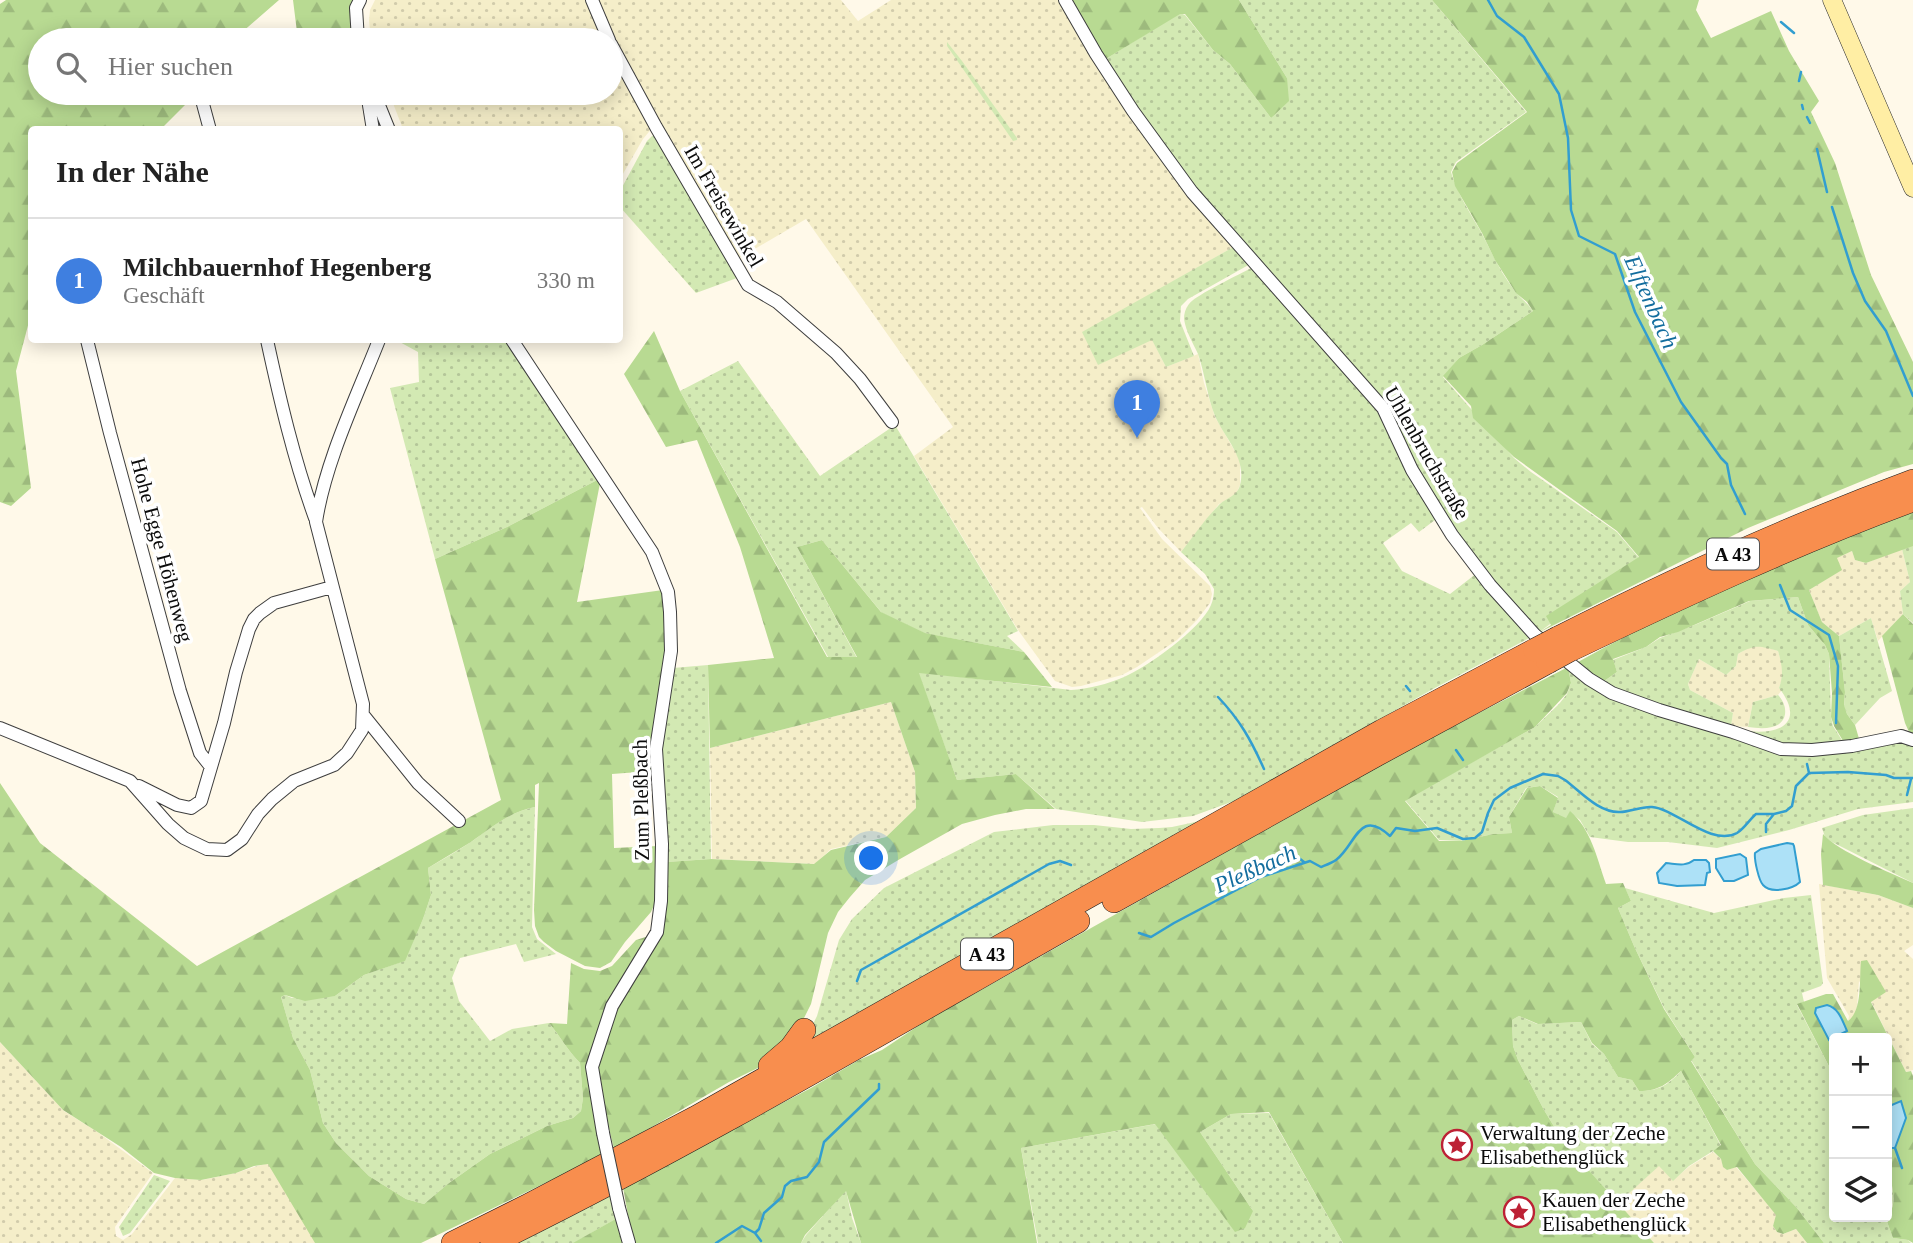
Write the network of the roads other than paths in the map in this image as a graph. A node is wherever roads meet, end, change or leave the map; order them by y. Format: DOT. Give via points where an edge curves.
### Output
graph roads {
  1 [pos="592,0"];
  2 [pos="1065,0"];
  3 [pos="1832,0"];
  4 [pos="360,1"];
  5 [pos="357,28"];
  6 [pos="605,28"];
  7 [pos="623,66"];
  8 [pos="203,105"];
  9 [pos="370,105"];
  10 [pos="379,105"];
  11 [pos="209,126"];
  12 [pos="372,126"];
  13 [pos="387,126"];
  14 [pos="1913,188"];
  15 [pos="88,343"];
  16 [pos="268,343"];
  17 [pos="378,343"];
  18 [pos="514,343"];
  19 [pos="892,422"];
  20 [pos="1913,481"];
  21 [pos="1913,500"];
  22 [pos="316,522"];
  23 [pos="332,587"];
  24 [pos="1564,644"];
  25 [pos="1542,656"];
  26 [pos="364,716"];
  27 [pos="0,728"];
  28 [pos="1913,740"];
  29 [pos="211,767"];
  30 [pos="130,780"];
  31 [pos="1280,789"];
  32 [pos="1203,815"];
  33 [pos="459,821"];
  34 [pos="804,1030"];
  35 [pos="695,1118"];
  36 [pos="453,1243"];
  37 [pos="492,1243"];
  38 [pos="629,1243"];
  1 -- 6 [label="street, Im Freisewinkel"];
  2 -- 28 [label="street, Uhlenbruchstraße" via="1133,111 1192,192 1383,408 1412,470 1452,535 1535,635 1612,693 1781,749 1852,746 1901,736"];
  3 -- 14 [label="main road"];
  4 -- 5 [label="street"];
  7 -- 19 [label="street, Im Freisewinkel" via="748,285 777,302 836,353"];
  8 -- 11 [label="street"];
  9 -- 12 [label="street"];
  10 -- 13 [label="street"];
  15 -- 29 [label="street, Hohe Egge Höhenweg" via="180,691 200,753"];
  16 -- 22 [label="street"];
  17 -- 22 [label="street" via="320,496"];
  18 -- 38 [label="street, Zum Pleßbach, bridge" via="652,552 668,592 671,651 656,749 662,844 657,932 612,1006 592,1067"];
  20 -- 24 [label="highway, A 43" via="1763,540 1640,597"];
  21 -- 24 [label="highway, A 43"];
  22 -- 23 [label="street"];
  23 -- 26 [label="street"];
  23 -- 29 [label="street" via="274,603 254,619"];
  24 -- 25 [label="highway, A 43, bridge"];
  25 -- 31 [label="highway, A 43" via="1394,725"];
  25 -- 37 [label="highway, A 43" via="1378,754 795,1082"];
  26 -- 30 [label="street" via="362,730 347,753 334,765 294,781 227,850 207,849 184,838"];
  26 -- 33 [label="street" via="418,783"];
  27 -- 30 [label="street"];
  29 -- 30 [label="street" via="201,801 191,808"];
  31 -- 32 [label="highway"];
  31 -- 35 [label="highway, A 43"];
  34 -- 35 [label="highway" via="776,1061"];
  35 -- 36 [label="highway, A 43"];
}
